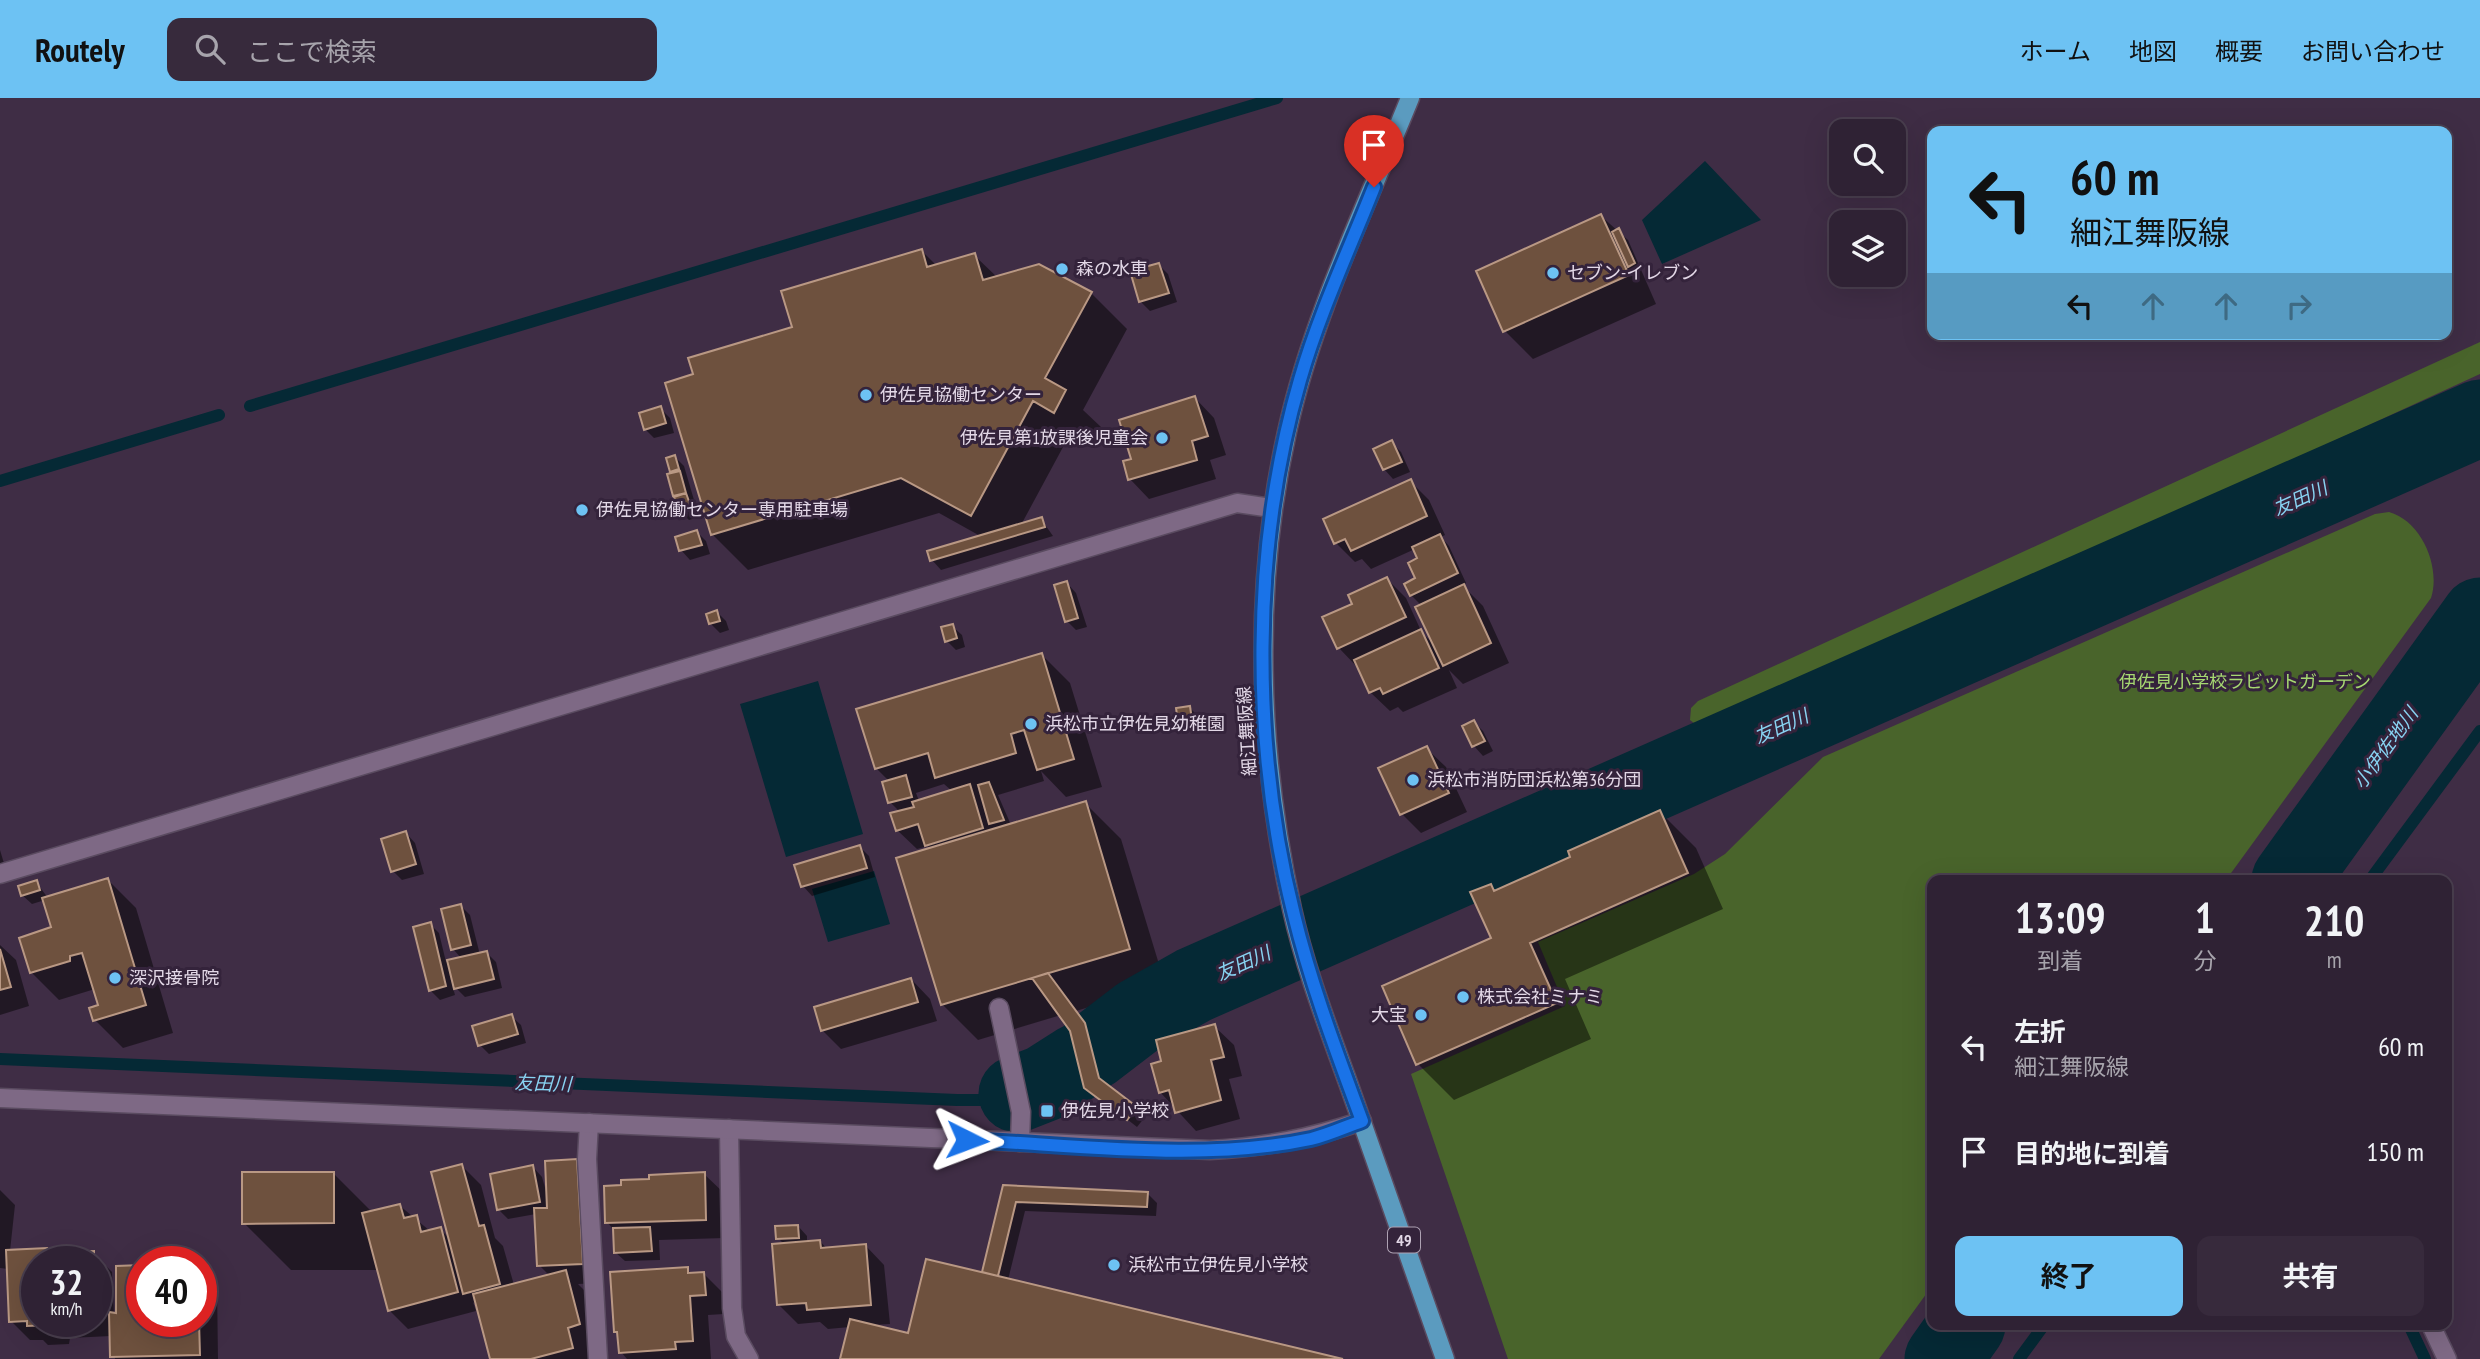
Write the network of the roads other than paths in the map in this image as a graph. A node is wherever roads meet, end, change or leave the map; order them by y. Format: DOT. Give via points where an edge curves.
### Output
graph roads {
  1 [pos="1410,98"];
  2 [pos="1272,508"];
  3 [pos="0,874"];
  4 [pos="999,1008"];
  5 [pos="0,1098"];
  6 [pos="1362,1121"];
  7 [pos="589,1123"];
  8 [pos="729,1129"];
  9 [pos="1020,1142"];
  10 [pos="2433,1330"];
  11 [pos="598,1359"];
  12 [pos="748,1359"];
  13 [pos="1445,1359"];
  14 [pos="2447,1359"];
  1 -- 2 [label="main road, 細江舞阪線 / 49" via="1317,329 1287,430"];
  2 -- 3 [label="street" via="1237,503"];
  2 -- 6 [label="main road, 細江舞阪線 / 49" via="1264,586 1264,694 1274,803 1305,957"];
  4 -- 9 [label="street" via="1021,1112"];
  5 -- 7 [label="street"];
  6 -- 9 [label="street" via="1313,1138 1262,1147 1210,1150"];
  6 -- 13 [label="main road, 細江舞阪線 / 49"];
  7 -- 8 [label="street"];
  7 -- 11 [label="street"];
  8 -- 9 [label="street"];
  8 -- 12 [label="street" via="732,1308 736,1336"];
  10 -- 14 [label="street"];
}
